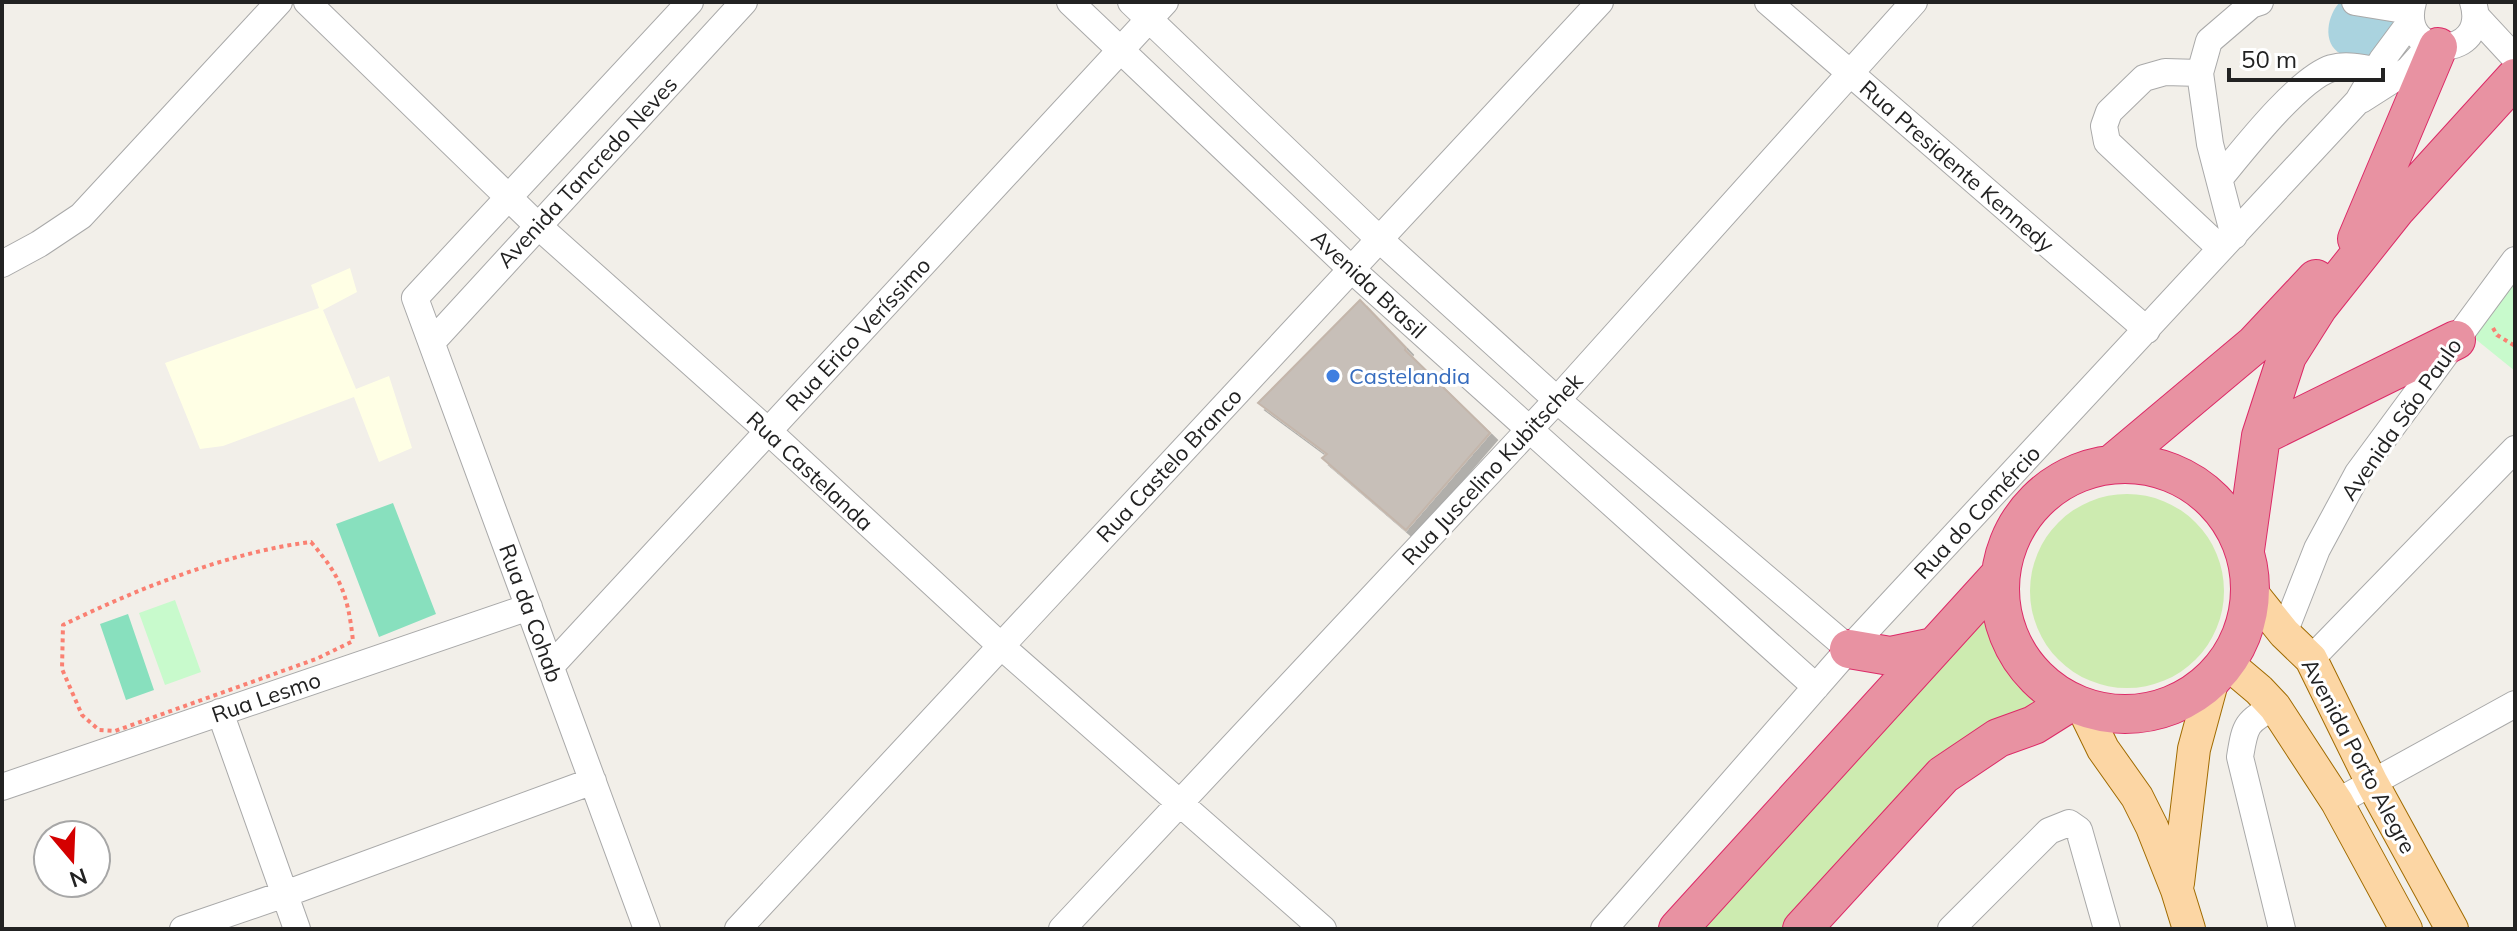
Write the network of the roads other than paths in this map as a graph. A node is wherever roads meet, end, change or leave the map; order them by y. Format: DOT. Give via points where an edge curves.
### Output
graph roads {
  1 [pos="279,2"];
  2 [pos="307,2"];
  3 [pos="690,2"];
  4 [pos="744,2"];
  5 [pos="1070,2"];
  6 [pos="1600,2"];
  7 [pos="1768,2"];
  8 [pos="1914,2"];
  9 [pos="2260,2"];
  10 [pos="2355,2"];
  11 [pos="1148,8"];
  12 [pos="2411,11"];
  13 [pos="2462,22"];
  14 [pos="1121,49"];
  15 [pos="2511,68"];
  16 [pos="2376,70"];
  17 [pos="1849,73"];
  18 [pos="2200,73"];
  19 [pos="2358,101"];
  20 [pos="2220,178"];
  21 [pos="507,199"];
  22 [pos="2396,209"];
  23 [pos="537,225"];
  24 [pos="1379,239"];
  25 [pos="2357,239"];
  26 [pos="2227,242"];
  27 [pos="2515,260"];
  28 [pos="2,264"];
  29 [pos="1351,269"];
  30 [pos="415,298"];
  31 [pos="2147,330"];
  32 [pos="2456,340"];
  33 [pos="432,342"];
  34 [pos="1557,400"];
  35 [pos="1528,430"];
  36 [pos="768,431"];
  37 [pos="2261,436"];
  38 [pos="2515,449"];
  39 [pos="2112,464"];
  40 [pos="2245,550"];
  41 [pos="2000,575"];
  42 [pos="2252,593"];
  43 [pos="529,607"];
  44 [pos="2284,633"];
  45 [pos="1001,646"];
  46 [pos="1933,647"];
  47 [pos="1849,649"];
  48 [pos="2311,659"];
  49 [pos="551,666"];
  50 [pos="2220,671"];
  51 [pos="1816,687"];
  52 [pos="226,701"];
  53 [pos="2515,704"];
  54 [pos="2077,706"];
  55 [pos="2275,707"];
  56 [pos="593,781"];
  57 [pos="2372,783"];
  58 [pos="2,787"];
  59 [pos="2337,802"];
  60 [pos="1179,803"];
  61 [pos="2177,890"];
  62 [pos="285,894"];
  63 [pos="183,929"];
  64 [pos="297,929"];
  65 [pos="647,929"];
  66 [pos="738,929"];
  67 [pos="1062,929"];
  68 [pos="1323,929"];
  69 [pos="1604,929"];
  70 [pos="1678,929"];
  71 [pos="1802,929"];
  72 [pos="1951,929"];
  73 [pos="2107,929"];
  74 [pos="2189,929"];
  75 [pos="2282,929"];
  76 [pos="2406,929"];
  77 [pos="2452,929"];
  1 -- 28 [label="street" via="81,216"];
  2 -- 21 [label="street, Rua Castelanda"];
  3 -- 21 [label="street, Avenida Tancredo Neves"];
  4 -- 23 [label="street, Avenida Tancredo Neves"];
  5 -- 14 [label="street, Avenida Brasil"];
  6 -- 24 [label="street, Rua Castelo Branco"];
  7 -- 17 [label="street, Rua Presidente Kennedy"];
  8 -- 17 [label="street, Rua Juscelino Kubitschek"];
  9 -- 18 [label="street" via="2209,41"];
  10 -- 12 [label="street"];
  11 -- 14 [label="street, Rua Erico Veríssimo"];
  11 -- 24 [label="street, Avenida Brasil"];
  12 -- 13 [label="street" via="2414,31"];
  12 -- 16 [label="street, Rua do Comércio"];
  13 -- 15 [label="street"];
  13 -- 19 [label="street, Rua do Comércio" via="2408,70"];
  13 -- 25 [label="highway"];
  14 -- 29 [label="street, Avenida Brasil"];
  14 -- 36 [label="street, Rua Erico Veríssimo"];
  15 -- 22 [label="highway"];
  16 -- 19 [label="street, Rua do Comércio"];
  16 -- 20 [label="street" via="2348,66 2315,76"];
  17 -- 31 [label="street, Rua Presidente Kennedy"];
  17 -- 34 [label="street, Rua Juscelino Kubitschek"];
  18 -- 20 [label="street"];
  18 -- 26 [label="street" via="2165,72 2144,78 2109,112 2104,126 2107,142"];
  19 -- 26 [label="street, Rua do Comércio"];
  20 -- 26 [label="street"];
  21 -- 23 [label="street, Rua Castelanda"];
  21 -- 30 [label="street, Avenida Tancredo Neves"];
  22 -- 25 [label="highway"];
  22 -- 37 [label="highway" via="2318,307 2287,356"];
  23 -- 33 [label="street, Avenida Tancredo Neves"];
  23 -- 36 [label="street, Rua Castelanda"];
  24 -- 29 [label="street, Rua Castelo Branco"];
  24 -- 34 [label="street, Avenida Brasil"];
  25 -- 39 [label="highway" via="2255,344"];
  26 -- 31 [label="street, Rua do Comércio"];
  27 -- 32 [label="street, Avenida São Paulo"];
  29 -- 35 [label="street, Avenida Brasil"];
  29 -- 45 [label="street, Rua Castelo Branco"];
  30 -- 33 [label="street, Rua da Cohab"];
  31 -- 47 [label="street, Rua do Comércio"];
  32 -- 37 [label="highway"];
  32 -- 44 [label="street, Avenida São Paulo" via="2358,473 2317,549"];
  33 -- 43 [label="street, Rua da Cohab"];
  34 -- 35 [label="street, Rua Juscelino Kubitschek"];
  34 -- 47 [label="street, Avenida Brasil"];
  35 -- 51 [label="street, Avenida Brasil"];
  35 -- 60 [label="street, Rua Juscelino Kubitschek"];
  36 -- 45 [label="street, Rua Castelanda"];
  36 -- 49 [label="street, Rua Erico Veríssimo"];
  37 -- 40 [label="highway"];
  38 -- 48 [label="street"];
  39 -- 40 [label="highway" via="2154,466 2194,483 2226,512"];
  39 -- 41 [label="highway" via="2071,476 2036,500 2012,535"];
  40 -- 42 [label="highway"];
  41 -- 46 [label="highway"];
  41 -- 54 [label="highway" via="2002,615 2016,652 2041,682"];
  42 -- 44 [label="main road, Avenida Porto Alegre"];
  42 -- 50 [label="highway" via="2245,629"];
  43 -- 49 [label="street, Rua da Cohab"];
  43 -- 52 [label="street, Rua Lesmo"];
  44 -- 48 [label="main road, Avenida Porto Alegre"];
  45 -- 60 [label="street, Rua Castelanda"];
  45 -- 66 [label="street, Rua Castelo Branco"];
  46 -- 47 [label="highway" via="1890,656"];
  46 -- 70 [label="highway"];
  47 -- 51 [label="street, Rua do Comércio"];
  48 -- 57 [label="main road, Avenida Porto Alegre"];
  49 -- 56 [label="street, Rua da Cohab"];
  50 -- 54 [label="highway" via="2183,700 2149,712 2113,714"];
  50 -- 55 [label="main road, Avenida Porto Alegre"];
  50 -- 61 [label="main road" via="2194,749"];
  51 -- 69 [label="street, Rua do Comércio"];
  52 -- 58 [label="street, Rua Lesmo"];
  52 -- 62 [label="street"];
  53 -- 57 [label="street"];
  54 -- 61 [label="main road" via="2137,797"];
  54 -- 71 [label="highway" via="1998,738 1943,775"];
  55 -- 59 [label="main road, Avenida Porto Alegre"];
  55 -- 75 [label="street" via="2244,729 2240,757"];
  56 -- 62 [label="street"];
  56 -- 65 [label="street, Rua da Cohab"];
  57 -- 59 [label="street"];
  57 -- 77 [label="main road, Avenida Porto Alegre"];
  59 -- 76 [label="main road, Avenida Porto Alegre"];
  60 -- 67 [label="street, Rua Juscelino Kubitschek"];
  60 -- 68 [label="street, Rua Castelanda"];
  61 -- 74 [label="main road"];
  62 -- 63 [label="street"];
  62 -- 64 [label="street"];
  72 -- 73 [label="street" via="2049,831 2069,823 2079,830"];
}
